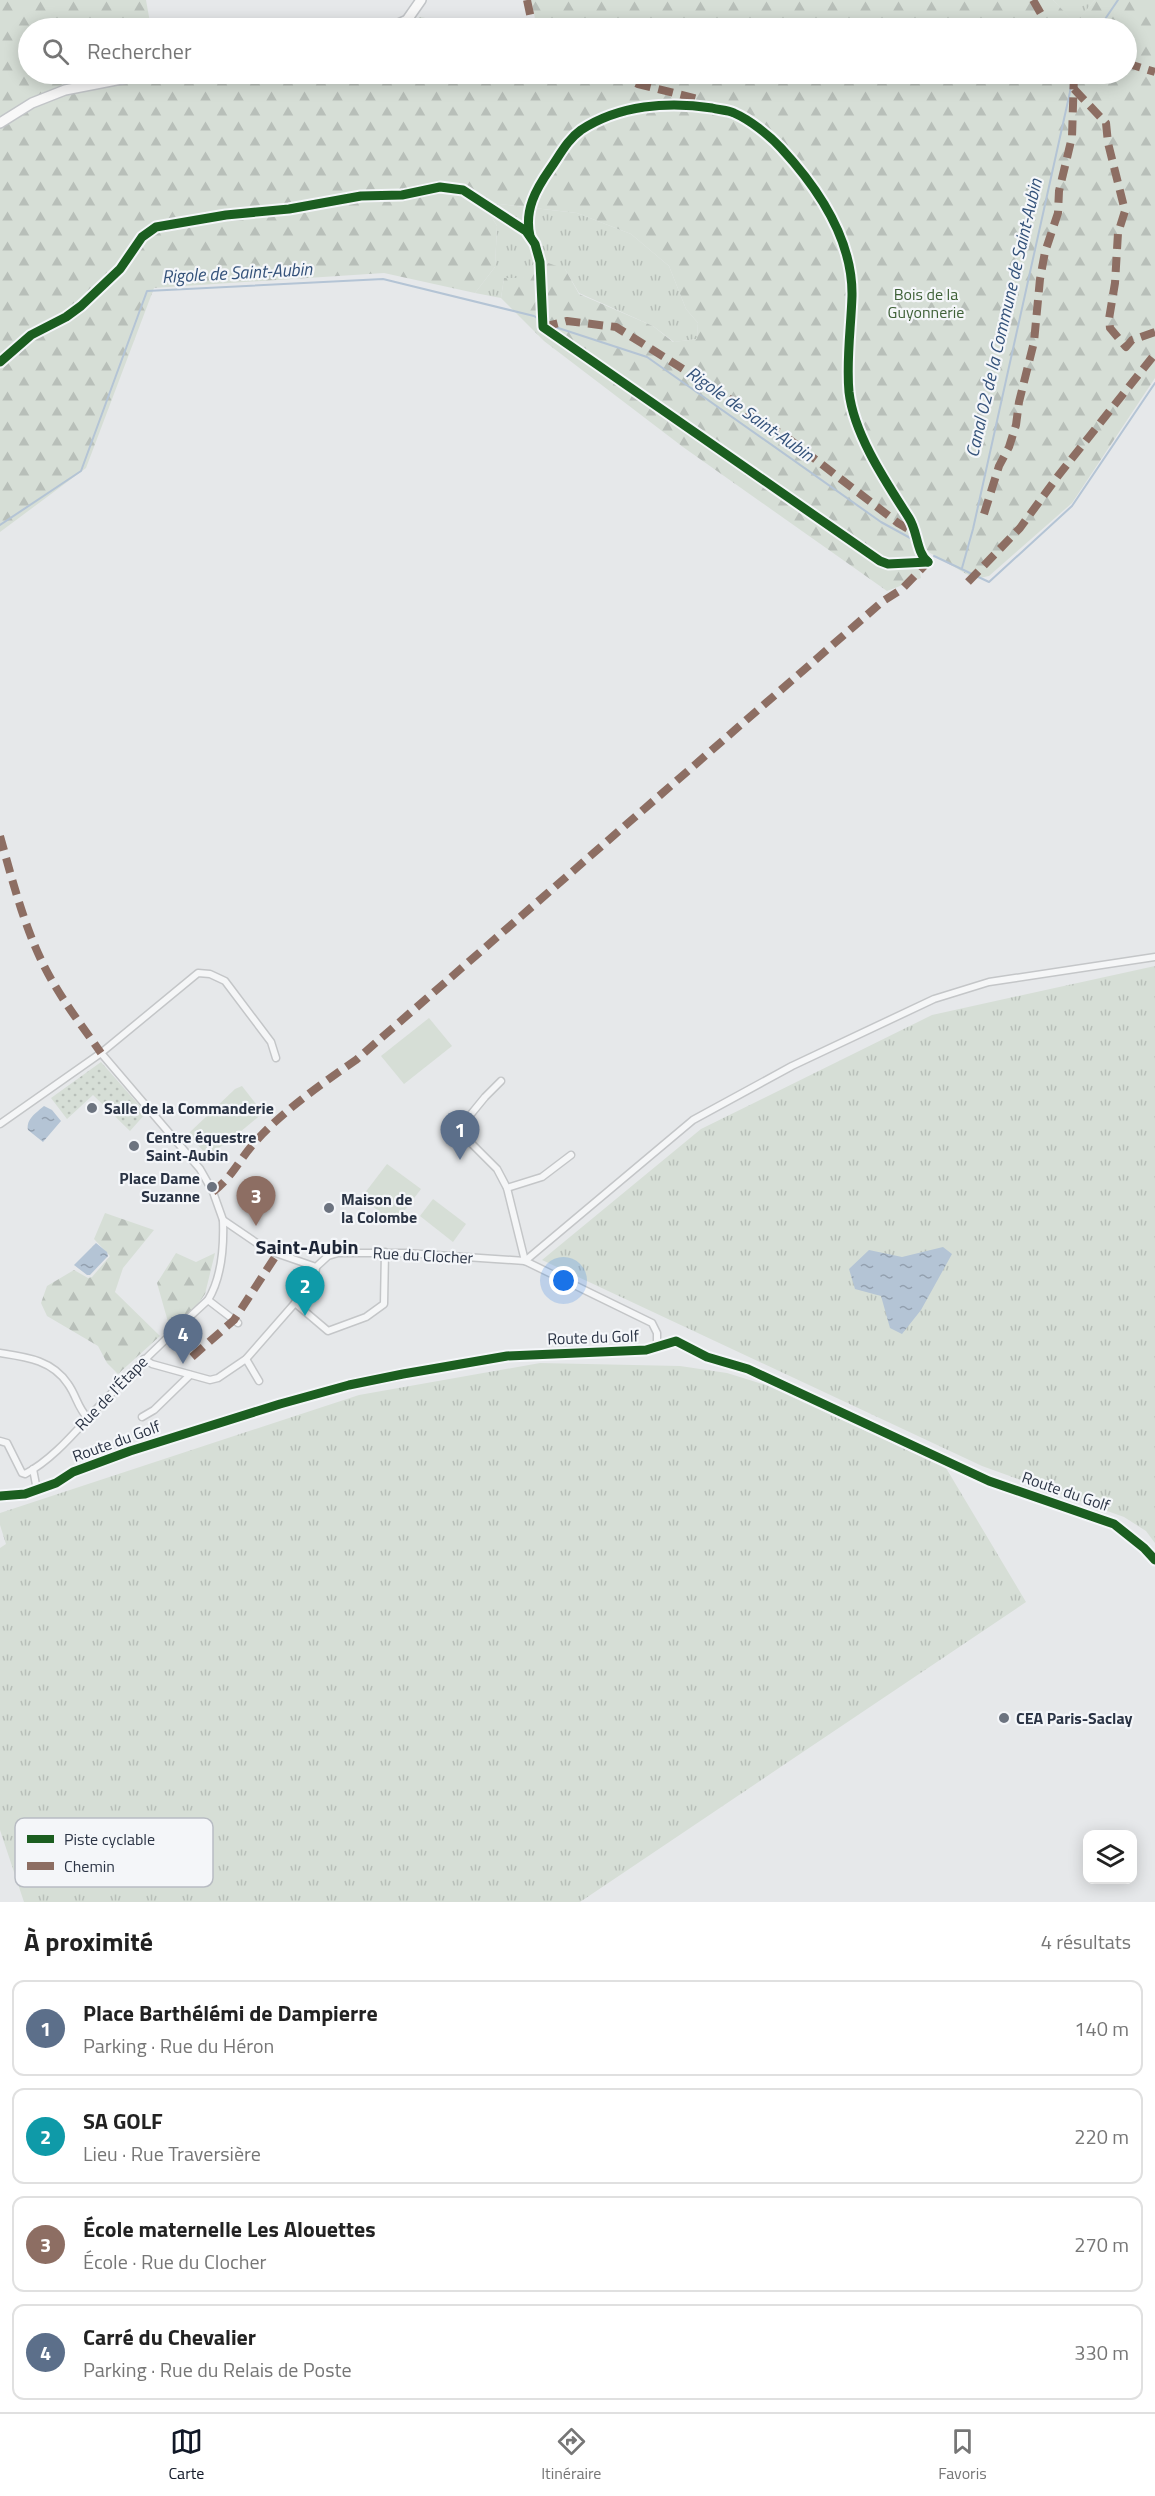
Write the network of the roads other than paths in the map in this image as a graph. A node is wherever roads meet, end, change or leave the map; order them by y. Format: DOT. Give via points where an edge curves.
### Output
graph roads {
  1 [pos="421,0"];
  2 [pos="408,18"];
  3 [pos="96,84"];
  4 [pos="0,123"];
  5 [pos="1155,957"];
  6 [pos="101,1053"];
  7 [pos="276,1058"];
  8 [pos="501,1081"];
  9 [pos="0,1124"];
  10 [pos="572,1155"];
  11 [pos="507,1188"];
  12 [pos="223,1220"];
  13 [pos="385,1252"];
  14 [pos="525,1261"];
  15 [pos="316,1267"];
  16 [pos="208,1300"];
  17 [pos="295,1303"];
  18 [pos="238,1323"];
  19 [pos="657,1346"];
  20 [pos="0,1353"];
  21 [pos="144,1359"];
  22 [pos="246,1359"];
  23 [pos="190,1375"];
  24 [pos="259,1381"];
  25 [pos="87,1417"];
  26 [pos="142,1417"];
  27 [pos="0,1441"];
  28 [pos="33,1469"];
  29 [pos="37,1490"];
  30 [pos="0,1496"];
  31 [pos="1155,1560"];
  1 -- 2 [label="main road"];
  3 -- 4 [label="main road" via="65,90 32,103"];
  5 -- 14 [label="street" via="990,982 934,999 813,1056 693,1120"];
  6 -- 7 [label="street" via="198,973 225,981 271,1042"];
  6 -- 9 [label="street"];
  6 -- 12 [label="street" via="200,1169"];
  8 -- 11 [label="street" via="458,1130 497,1169"];
  10 -- 11 [label="street" via="542,1177"];
  11 -- 14 [label="street"];
  12 -- 15 [label="street" via="267,1250"];
  12 -- 16 [label="street, Rue de l'Étape" via="222,1256"];
  13 -- 14 [label="street, Rue du Clocher"];
  13 -- 15 [label="street, Rue du Clocher" via="338,1252"];
  13 -- 17 [label="street" via="384,1304 366,1317 328,1331"];
  14 -- 19 [label="street" via="652,1323"];
  15 -- 17 [label="street" via="315,1277"];
  16 -- 18 [label="street"];
  16 -- 21 [label="street, Rue de l'Étape"];
  17 -- 22 [label="street"];
  19 -- 29 [label="street, Route du Golf" via="646,1350 507,1356 349,1385 130,1451"];
  19 -- 31 [label="street, Route du Golf" via="676,1341 686,1344 707,1357 748,1369 989,1481 1114,1524"];
  20 -- 25 [label="street" via="47,1364 68,1383"];
  21 -- 23 [label="street" via="152,1365"];
  21 -- 25 [label="street, Rue de l'Étape"];
  22 -- 23 [label="street" via="215,1380"];
  22 -- 24 [label="street"];
  23 -- 26 [label="street"];
  25 -- 28 [label="street, Rue de l'Étape"];
  27 -- 28 [label="street" via="7,1443 22,1473"];
  28 -- 29 [label="street"];
  29 -- 30 [label="street, Route du Golf"];
}
